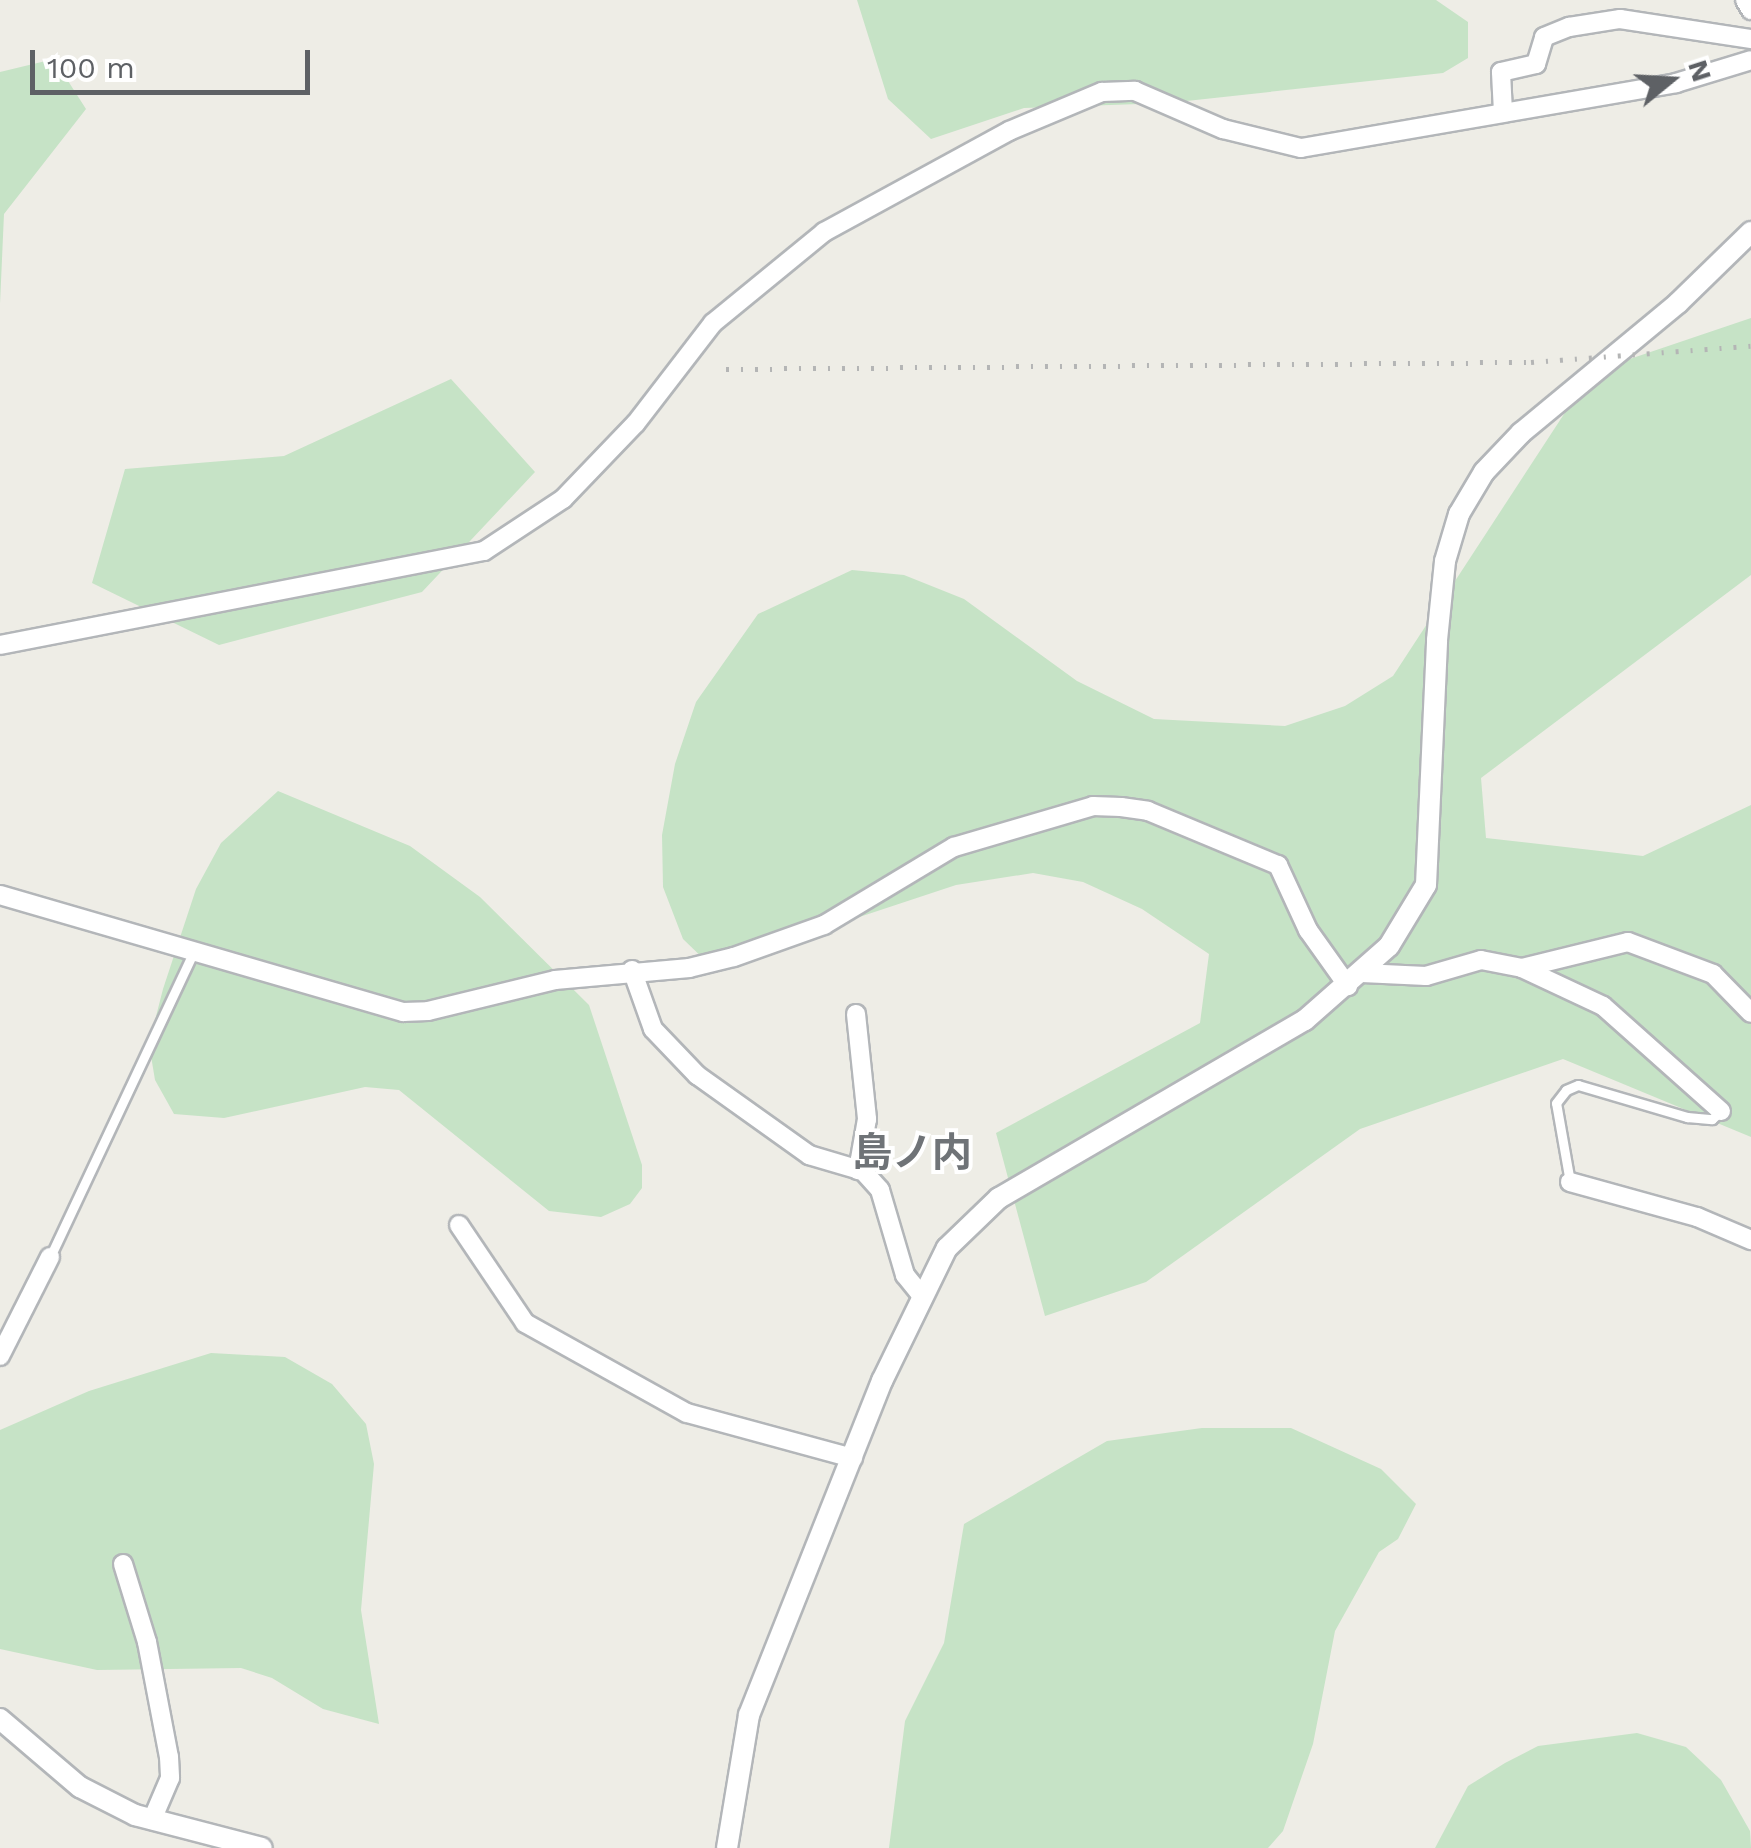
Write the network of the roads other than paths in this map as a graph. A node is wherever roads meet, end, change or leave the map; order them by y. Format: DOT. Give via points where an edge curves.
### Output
graph roads {
  1 [pos="1744,0"];
  2 [pos="1751,10"];
  3 [pos="1751,39"];
  4 [pos="1751,60"];
  5 [pos="1503,112"];
  6 [pos="1751,232"];
  7 [pos="0,645"];
  8 [pos="0,896"];
  9 [pos="192,953"];
  10 [pos="1522,968"];
  11 [pos="632,970"];
  12 [pos="1355,980"];
  13 [pos="1751,1013"];
  14 [pos="856,1014"];
  15 [pos="1721,1111"];
  16 [pos="858,1170"];
  17 [pos="1570,1182"];
  18 [pos="459,1225"];
  19 [pos="1751,1240"];
  20 [pos="50,1257"];
  21 [pos="922,1296"];
  22 [pos="0,1356"];
  23 [pos="853,1458"];
  24 [pos="123,1564"];
  25 [pos="0,1719"];
  26 [pos="152,1820"];
  27 [pos="262,1848"];
  28 [pos="727,1848"];
  1 -- 2 [label="street"];
  3 -- 5 [label="street" via="1620,19 1570,27 1544,37 1536,64 1501,72"];
  4 -- 5 [label="street" via="1676,83"];
  5 -- 7 [label="street" via="1301,148 1223,129 1135,91 1102,92 976,148 824,232 713,323 636,423 563,499 484,551"];
  6 -- 12 [label="street" via="1678,303 1521,433 1473,488 1444,561 1426,885 1404,925"];
  8 -- 9 [label="street"];
  9 -- 11 [label="street" via="403,1012"];
  9 -- 20 [label="lane"];
  10 -- 12 [label="street" via="1481,960 1426,976"];
  10 -- 13 [label="street" via="1628,942 1713,974"];
  10 -- 15 [label="street" via="1603,1006"];
  11 -- 12 [label="street" via="690,968 785,940 824,924 926,858 1094,806 1148,811 1265,855 1278,865 1308,930"];
  11 -- 16 [label="street" via="654,1029 697,1075 809,1156"];
  12 -- 21 [label="street" via="1305,1020 999,1198 948,1248"];
  14 -- 16 [label="street" via="866,1119"];
  15 -- 17 [label="lane" via="1712,1118 1688,1117 1578,1085 1566,1090 1556,1103"];
  16 -- 21 [label="street" via="880,1190 904,1275"];
  17 -- 19 [label="street" via="1697,1217"];
  18 -- 23 [label="street" via="525,1324 687,1413"];
  20 -- 22 [label="street"];
  21 -- 23 [label="street"];
  23 -- 28 [label="street" via="750,1715"];
  24 -- 26 [label="street" via="151,1659 169,1756 170,1778"];
  25 -- 26 [label="street" via="80,1787"];
  26 -- 27 [label="street"];
}
